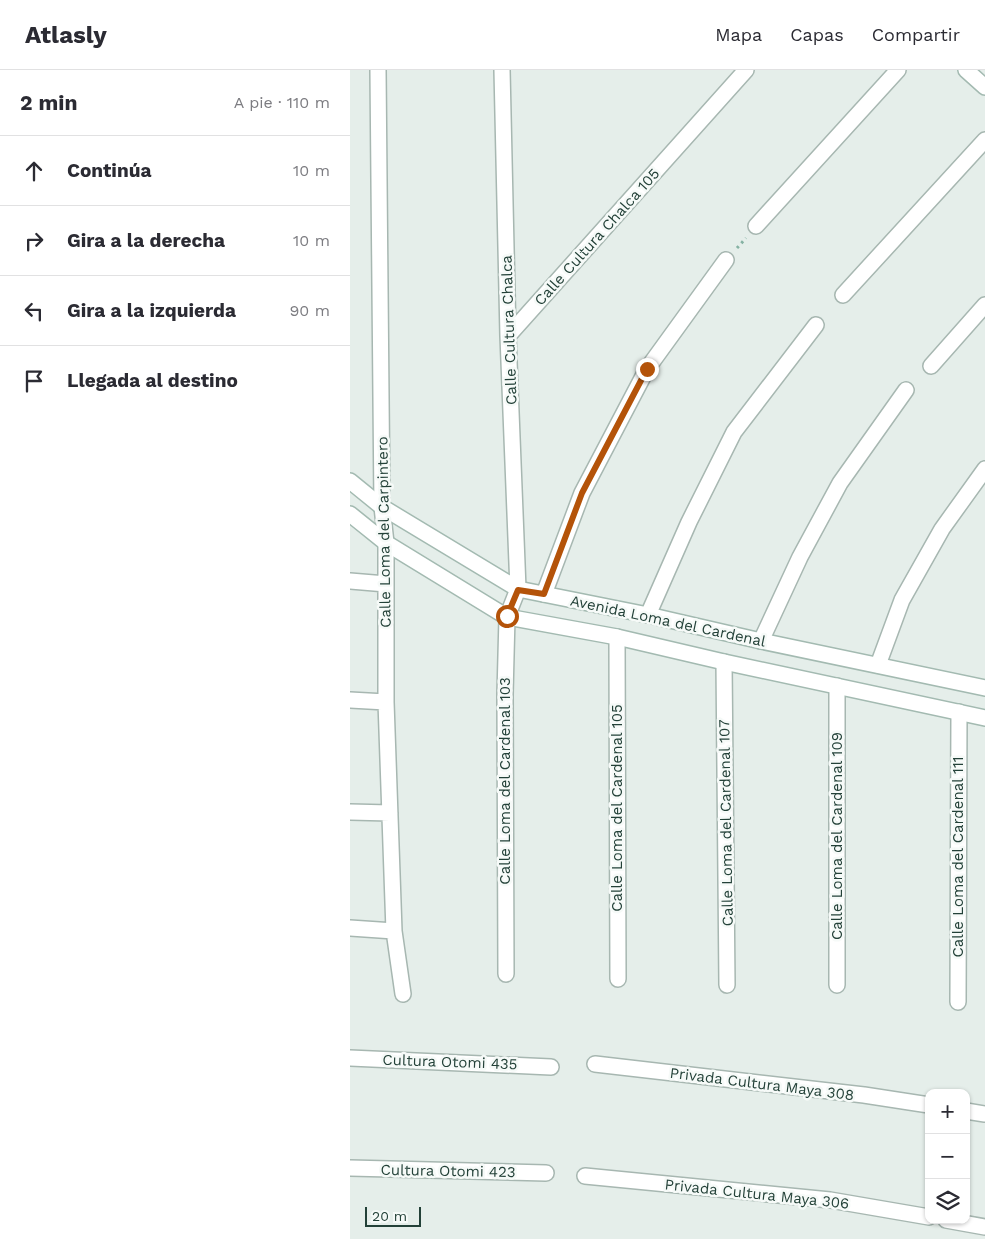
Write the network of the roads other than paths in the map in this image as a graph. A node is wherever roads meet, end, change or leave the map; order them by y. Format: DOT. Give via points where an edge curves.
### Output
graph roads {
  1 [pos="378,70"];
  2 [pos="502,70"];
  3 [pos="746,70"];
  4 [pos="898,70"];
  5 [pos="966,70"];
  6 [pos="985,88"];
  7 [pos="985,140"];
  8 [pos="756,226"];
  9 [pos="726,260"];
  10 [pos="843,295"];
  11 [pos="985,305"];
  12 [pos="816,325"];
  13 [pos="508,336"];
  14 [pos="930,366"];
  15 [pos="906,390"];
  16 [pos="984,469"];
  17 [pos="350,481"];
  18 [pos="382,507"];
  19 [pos="350,514"];
  20 [pos="386,543"];
  21 [pos="350,581"];
  22 [pos="386,584"];
  23 [pos="518,590"];
  24 [pos="544,594"];
  25 [pos="648,615"];
  26 [pos="507,616"];
  27 [pos="617,637"];
  28 [pos="761,641"];
  29 [pos="724,662"];
  30 [pos="878,665"];
  31 [pos="837,686"];
  32 [pos="985,688"];
  33 [pos="350,700"];
  34 [pos="386,702"];
  35 [pos="959,712"];
  36 [pos="985,718"];
  37 [pos="350,812"];
  38 [pos="390,814"];
  39 [pos="350,928"];
  40 [pos="394,931"];
  41 [pos="506,974"];
  42 [pos="618,979"];
  43 [pos="727,984"];
  44 [pos="838,985"];
  45 [pos="403,994"];
  46 [pos="958,1002"];
  47 [pos="350,1058"];
  48 [pos="595,1064"];
  49 [pos="551,1067"];
  50 [pos="925,1105"];
  51 [pos="970,1112"];
  52 [pos="985,1114"];
  53 [pos="350,1168"];
  54 [pos="546,1173"];
  55 [pos="585,1176"];
  56 [pos="925,1216"];
  57 [pos="968,1224"];
  58 [pos="985,1227"];
  1 -- 18 [label="street, Calle Loma del Carpintero"];
  2 -- 13 [label="street, Calle Cultura Chalca"];
  3 -- 13 [label="street, Calle Cultura Chalca 105"];
  4 -- 8 [label="street"];
  5 -- 6 [label="street"];
  7 -- 10 [label="street"];
  9 -- 24 [label="street" via="647,369 582,493"];
  11 -- 14 [label="street"];
  12 -- 25 [label="street" via="734,432"];
  13 -- 23 [label="street, Calle Cultura Chalca"];
  15 -- 28 [label="street" via="840,483 800,557"];
  16 -- 30 [label="street" via="942,529 902,600"];
  17 -- 18 [label="street, Avenida Loma del Cardenal"];
  18 -- 20 [label="street, Calle Loma del Carpintero"];
  18 -- 23 [label="street, Avenida Loma del Cardenal"];
  19 -- 20 [label="street, Avenida Loma del Cardenal"];
  20 -- 22 [label="street, Calle Loma del Carpintero"];
  20 -- 26 [label="street, Avenida Loma del Cardenal"];
  21 -- 22 [label="street"];
  22 -- 34 [label="street, Calle Loma del Carpintero"];
  23 -- 24 [label="street, Avenida Loma del Cardenal"];
  23 -- 26 [label="street, Calle Loma del Cardenal 103"];
  24 -- 25 [label="street, Avenida Loma del Cardenal"];
  25 -- 28 [label="street, Avenida Loma del Cardenal"];
  26 -- 27 [label="street, Avenida Loma del Cardenal"];
  26 -- 41 [label="street, Calle Loma del Cardenal 103"];
  27 -- 29 [label="street, Avenida Loma del Cardenal"];
  27 -- 42 [label="street, Calle Loma del Cardenal 105"];
  28 -- 30 [label="street, Avenida Loma del Cardenal"];
  29 -- 31 [label="street, Avenida Loma del Cardenal"];
  29 -- 43 [label="street, Calle Loma del Cardenal 107"];
  30 -- 32 [label="street, Avenida Loma del Cardenal"];
  31 -- 35 [label="street, Avenida Loma del Cardenal"];
  31 -- 44 [label="street, Calle Loma del Cardenal 109"];
  33 -- 34 [label="street"];
  34 -- 38 [label="street, Calle Loma del Carpintero"];
  35 -- 36 [label="street, Avenida Loma del Cardenal"];
  35 -- 46 [label="street, Calle Loma del Cardenal 111"];
  37 -- 38 [label="street"];
  38 -- 40 [label="street, Calle Loma del Carpintero"];
  39 -- 40 [label="street"];
  40 -- 45 [label="street, Calle Loma del Carpintero"];
  47 -- 49 [label="street, Cultura Otomi 435"];
  48 -- 50 [label="street, Privada Cultura Maya 308" via="864,1095"];
  51 -- 52 [label="street"];
  53 -- 54 [label="street, Cultura Otomi 423"];
  55 -- 56 [label="street, Privada Cultura Maya 306" via="830,1200"];
  57 -- 58 [label="street"];
}
